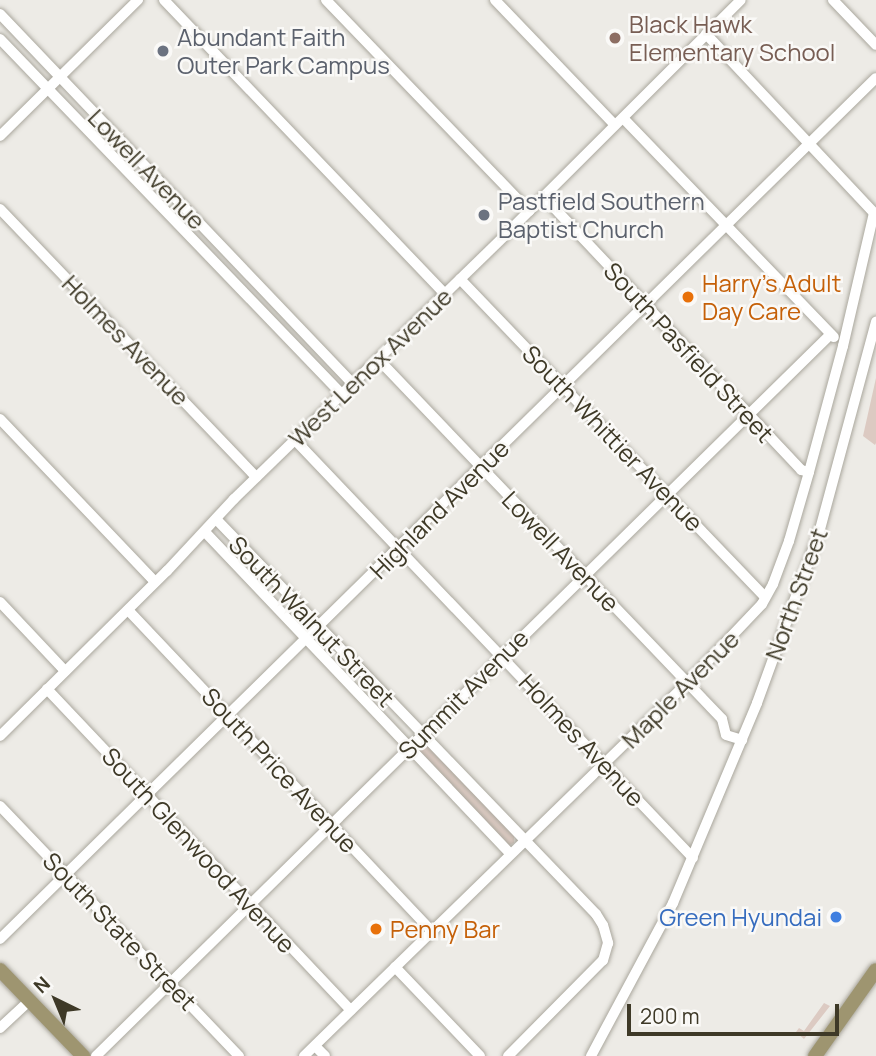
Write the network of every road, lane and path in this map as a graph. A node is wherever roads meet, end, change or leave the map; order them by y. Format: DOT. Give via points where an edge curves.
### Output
graph roads {
  1 [pos="138,0"];
  2 [pos="164,0"];
  3 [pos="326,0"];
  4 [pos="495,0"];
  5 [pos="741,0"];
  6 [pos="833,0"];
  7 [pos="0,14"];
  8 [pos="706,34"];
  9 [pos="0,39"];
  10 [pos="876,45"];
  11 [pos="59,77"];
  12 [pos="876,78"];
  13 [pos="47,88"];
  14 [pos="619,121"];
  15 [pos="0,136"];
  16 [pos="808,144"];
  17 [pos="544,197"];
  18 [pos="0,209"];
  19 [pos="529,211"];
  20 [pos="875,214"];
  21 [pos="726,226"];
  22 [pos="203,228"];
  23 [pos="191,239"];
  24 [pos="460,279"];
  25 [pos="445,294"];
  26 [pos="645,306"];
  27 [pos="876,322"];
  28 [pos="831,334"];
  29 [pos="843,346"];
  30 [pos="378,359"];
  31 [pos="353,384"];
  32 [pos="564,386"];
  33 [pos="342,395"];
  34 [pos="748,414"];
  35 [pos="0,419"];
  36 [pos="295,440"];
  37 [pos="481,468"];
  38 [pos="809,472"];
  39 [pos="254,475"];
  40 [pos="667,495"];
  41 [pos="216,519"];
  42 [pos="205,531"];
  43 [pos="398,548"];
  44 [pos="584,575"];
  45 [pos="155,582"];
  46 [pos="765,597"];
  47 [pos="0,602"];
  48 [pos="128,610"];
  49 [pos="318,627"];
  50 [pos="308,638"];
  51 [pos="502,656"];
  52 [pos="65,671"];
  53 [pos="687,682"];
  54 [pos="47,689"];
  55 [pos="229,715"];
  56 [pos="422,734"];
  57 [pos="0,736"];
  58 [pos="742,740"];
  59 [pos="410,746"];
  60 [pos="605,763"];
  61 [pos="148,795"];
  62 [pos="0,806"];
  63 [pos="331,823"];
  64 [pos="524,840"];
  65 [pos="510,853"];
  66 [pos="693,858"];
  67 [pos="67,876"];
  68 [pos="251,903"];
  69 [pos="432,930"];
  70 [pos="0,939"];
  71 [pos="395,967"];
  72 [pos="0,970"];
  73 [pos="876,970"];
  74 [pos="170,982"];
  75 [pos="30,1000"];
  76 [pos="351,1010"];
  77 [pos="0,1028"];
  78 [pos="315,1046"];
  79 [pos="83,1056"];
  80 [pos="96,1056"];
  81 [pos="239,1056"];
  82 [pos="304,1056"];
  83 [pos="325,1056"];
  84 [pos="480,1056"];
  85 [pos="508,1056"];
  86 [pos="591,1056"];
  87 [pos="816,1056"];
  1 -- 11 [label="street"];
  2 -- 25 [label="street"];
  3 -- 19 [label="street"];
  4 -- 14 [label="street"];
  5 -- 8 [label="street, West Lenox Avenue"];
  6 -- 10 [label="street"];
  7 -- 11 [label="street, Lowell Avenue"];
  8 -- 14 [label="street, West Lenox Avenue"];
  8 -- 16 [label="street"];
  9 -- 13 [label="street, Lowell Avenue"];
  11 -- 13 [label="street"];
  11 -- 22 [label="street, Lowell Avenue"];
  12 -- 16 [label="street, Highland Avenue"];
  13 -- 15 [label="street"];
  13 -- 23 [label="street, Lowell Avenue"];
  14 -- 17 [label="street, West Lenox Avenue"];
  14 -- 21 [label="street"];
  16 -- 20 [label="street"];
  16 -- 21 [label="street, Highland Avenue"];
  17 -- 19 [label="street, West Lenox Avenue"];
  17 -- 26 [label="street, South Pasfield Street"];
  18 -- 39 [label="street, Holmes Avenue"];
  19 -- 24 [label="street, West Lenox Avenue"];
  20 -- 29 [label="street, Maple Avenue"];
  21 -- 26 [label="street, Highland Avenue"];
  21 -- 28 [label="street"];
  22 -- 23 [label="street"];
  22 -- 31 [label="street, Lowell Avenue"];
  23 -- 33 [label="street, Lowell Avenue"];
  24 -- 25 [label="street, West Lenox Avenue"];
  24 -- 32 [label="street, South Whittier Avenue"];
  25 -- 30 [label="street, West Lenox Avenue"];
  26 -- 32 [label="street, Highland Avenue"];
  26 -- 34 [label="street, South Pasfield Street"];
  27 -- 58 [label="street, North Street" via="819,533"];
  28 -- 29 [label="street"];
  28 -- 34 [label="street, Summit Avenue"];
  29 -- 38 [label="street, Maple Avenue"];
  30 -- 31 [label="street, West Lenox Avenue"];
  30 -- 37 [label="street, Lowell Avenue"];
  31 -- 33 [label="street, West Lenox Avenue"];
  32 -- 37 [label="street, Highland Avenue"];
  32 -- 40 [label="street, South Whittier Avenue"];
  33 -- 36 [label="street, West Lenox Avenue"];
  34 -- 38 [label="street, South Pasfield Street" via="801,470"];
  34 -- 40 [label="street, Summit Avenue"];
  35 -- 45 [label="street"];
  36 -- 39 [label="street, West Lenox Avenue"];
  36 -- 43 [label="street, Holmes Avenue"];
  37 -- 43 [label="street, Highland Avenue"];
  37 -- 44 [label="street, Lowell Avenue"];
  38 -- 46 [label="street, Maple Avenue" via="789,541"];
  39 -- 41 [label="street, West Lenox Avenue"];
  40 -- 44 [label="street, Summit Avenue"];
  40 -- 46 [label="street, South Whittier Avenue"];
  41 -- 42 [label="street, West Lenox Avenue"];
  41 -- 49 [label="street, South Walnut Street"];
  42 -- 45 [label="street, West Lenox Avenue"];
  42 -- 50 [label="street, South Walnut Street"];
  43 -- 49 [label="street, Highland Avenue"];
  43 -- 51 [label="street, Holmes Avenue"];
  44 -- 51 [label="street, Summit Avenue"];
  44 -- 53 [label="street, Lowell Avenue"];
  45 -- 48 [label="street, West Lenox Avenue"];
  46 -- 53 [label="street, Maple Avenue" via="749,620"];
  47 -- 52 [label="street"];
  48 -- 52 [label="street, West Lenox Avenue"];
  48 -- 55 [label="street, South Price Avenue"];
  49 -- 50 [label="street, Highland Avenue"];
  49 -- 56 [label="street, South Walnut Street"];
  50 -- 55 [label="street, Highland Avenue"];
  50 -- 59 [label="street, South Walnut Street"];
  51 -- 56 [label="street, Summit Avenue"];
  51 -- 60 [label="street, Holmes Avenue"];
  52 -- 54 [label="street, West Lenox Avenue"];
  53 -- 58 [label="street, Lowell Avenue" via="722,719 726,735"];
  53 -- 60 [label="street, Maple Avenue"];
  54 -- 57 [label="street, West Lenox Avenue"];
  54 -- 61 [label="street, South Glenwood Avenue"];
  55 -- 61 [label="street, Highland Avenue"];
  55 -- 63 [label="street, South Price Avenue"];
  56 -- 59 [label="street, Summit Avenue"];
  56 -- 64 [label="street, South Walnut Street"];
  58 -- 66 [label="street, North Street"];
  59 -- 63 [label="street, Summit Avenue"];
  59 -- 65 [label="street, South Walnut Street"];
  60 -- 64 [label="street, Maple Avenue"];
  60 -- 66 [label="street, Holmes Avenue"];
  61 -- 67 [label="street, Highland Avenue"];
  61 -- 68 [label="street, South Glenwood Avenue"];
  62 -- 67 [label="street, South State Street"];
  63 -- 68 [label="street, Summit Avenue"];
  63 -- 69 [label="street, South Price Avenue"];
  64 -- 65 [label="street, Maple Avenue"];
  64 -- 85 [label="street, South Walnut Street" via="596,914 607,937 607,952 595,972"];
  65 -- 69 [label="street, Maple Avenue"];
  66 -- 86 [label="street, North Street"];
  67 -- 70 [label="street, Highland Avenue"];
  67 -- 74 [label="street, South State Street"];
  68 -- 74 [label="street, Summit Avenue"];
  68 -- 76 [label="street, South Glenwood Avenue"];
  69 -- 71 [label="street, Maple Avenue"];
  71 -- 76 [label="street, Maple Avenue"];
  71 -- 84 [label="street"];
  72 -- 75 [label="main road"];
  73 -- 87 [label="main road"];
  74 -- 80 [label="street, Summit Avenue"];
  74 -- 81 [label="street, South State Street"];
  75 -- 77 [label="street"];
  75 -- 79 [label="main road"];
  76 -- 78 [label="street, Maple Avenue"];
  78 -- 82 [label="street, Maple Avenue"];
  78 -- 83 [label="street"];
}
